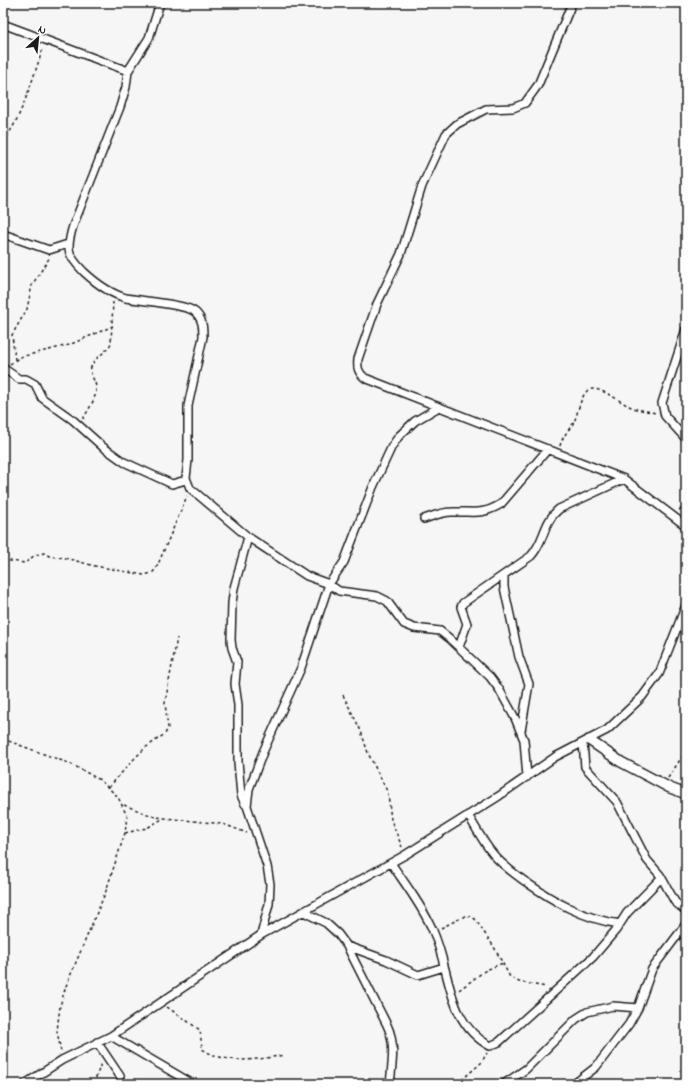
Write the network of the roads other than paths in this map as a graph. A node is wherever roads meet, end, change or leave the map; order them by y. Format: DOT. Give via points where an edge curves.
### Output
graph roads {
  1 [pos="160,3"];
  2 [pos="572,3"];
  3 [pos="3,24"];
  4 [pos="128,71"];
  5 [pos="3,234"];
  6 [pos="68,244"];
  7 [pos="686,329"];
  8 [pos="4,370"];
  9 [pos="439,407"];
  10 [pos="686,439"];
  11 [pos="548,449"];
  12 [pos="624,479"];
  13 [pos="186,480"];
  14 [pos="424,519"];
  15 [pos="686,526"];
  16 [pos="248,537"];
  17 [pos="504,575"];
  18 [pos="329,584"];
  19 [pos="686,605"];
  20 [pos="459,647"];
  21 [pos="521,731"];
  22 [pos="586,742"];
  23 [pos="527,777"];
  24 [pos="686,794"];
  25 [pos="247,806"];
  26 [pos="468,815"];
  27 [pos="391,863"];
  28 [pos="661,878"];
  29 [pos="686,911"];
  30 [pos="304,912"];
  31 [pos="620,924"];
  32 [pos="686,924"];
  33 [pos="261,935"];
  34 [pos="346,946"];
  35 [pos="444,967"];
  36 [pos="638,1008"];
  37 [pos="111,1036"];
  38 [pos="97,1042"];
  39 [pos="120,1076"];
  40 [pos="25,1084"];
  41 [pos="193,1084"];
  42 [pos="390,1084"];
  43 [pos="504,1084"];
  44 [pos="574,1084"];
  1 -- 4 [label="street" via="149,38"];
  2 -- 9 [label="street" via="532,95 513,108 486,109 457,124 446,134 422,186 400,254 358,359 359,372 365,378"];
  3 -- 4 [label="street"];
  4 -- 6 [label="street" via="120,106"];
  5 -- 6 [label="street" via="46,249 56,249"];
  6 -- 13 [label="street" via="73,261 90,278 113,293 145,302 187,307 200,317 203,337 188,406"];
  7 -- 10 [label="street" via="662,403 665,416"];
  8 -- 13 [label="street" via="19,379 26,379 35,384 42,398 108,451 130,465 172,484"];
  9 -- 11 [label="street"];
  9 -- 18 [label="street" via="415,421 392,446 344,562"];
  11 -- 12 [label="street"];
  11 -- 14 [label="street" via="501,504 491,510 480,513 444,513"];
  12 -- 15 [label="street"];
  12 -- 17 [label="street" via="553,514 547,523 539,548"];
  13 -- 16 [label="street" via="191,489"];
  16 -- 18 [label="street" via="307,576"];
  16 -- 25 [label="street" via="234,588 231,634 232,648 238,662 235,684 241,795"];
  17 -- 20 [label="street" via="463,603 461,607 466,615 467,624"];
  17 -- 21 [label="street" via="519,657 529,684"];
  18 -- 20 [label="street" via="340,591 377,596 387,601 404,624 414,628 440,630"];
  18 -- 25 [label="street" via="301,668 249,789"];
  19 -- 22 [label="street" via="666,658 650,688 618,721"];
  20 -- 21 [label="street" via="490,677"];
  21 -- 23 [label="street"];
  22 -- 23 [label="street" via="554,757"];
  22 -- 24 [label="street" via="620,762"];
  22 -- 28 [label="street" via="585,767 617,802 647,860"];
  23 -- 26 [label="street"];
  25 -- 33 [label="street" via="267,866 270,884 269,904"];
  26 -- 27 [label="street"];
  26 -- 31 [label="street" via="493,854 507,868 550,899 575,911"];
  27 -- 30 [label="street"];
  27 -- 35 [label="street" via="433,930"];
  28 -- 29 [label="street" via="675,902"];
  28 -- 31 [label="street" via="626,913"];
  30 -- 33 [label="street"];
  30 -- 34 [label="street" via="326,923"];
  31 -- 35 [label="street" via="593,957 499,1042 490,1046 477,1036 461,1016 452,997"];
  32 -- 36 [label="street" via="652,969"];
  33 -- 37 [label="street"];
  34 -- 35 [label="street" via="418,975"];
  34 -- 42 [label="street" via="391,1034 393,1044"];
  36 -- 43 [label="street" via="613,1006 587,1012 576,1019 526,1069"];
  36 -- 44 [label="street" via="596,1067"];
  37 -- 38 [label="street"];
  37 -- 41 [label="street"];
  38 -- 39 [label="street"];
  38 -- 40 [label="street" via="62,1060"];
}
